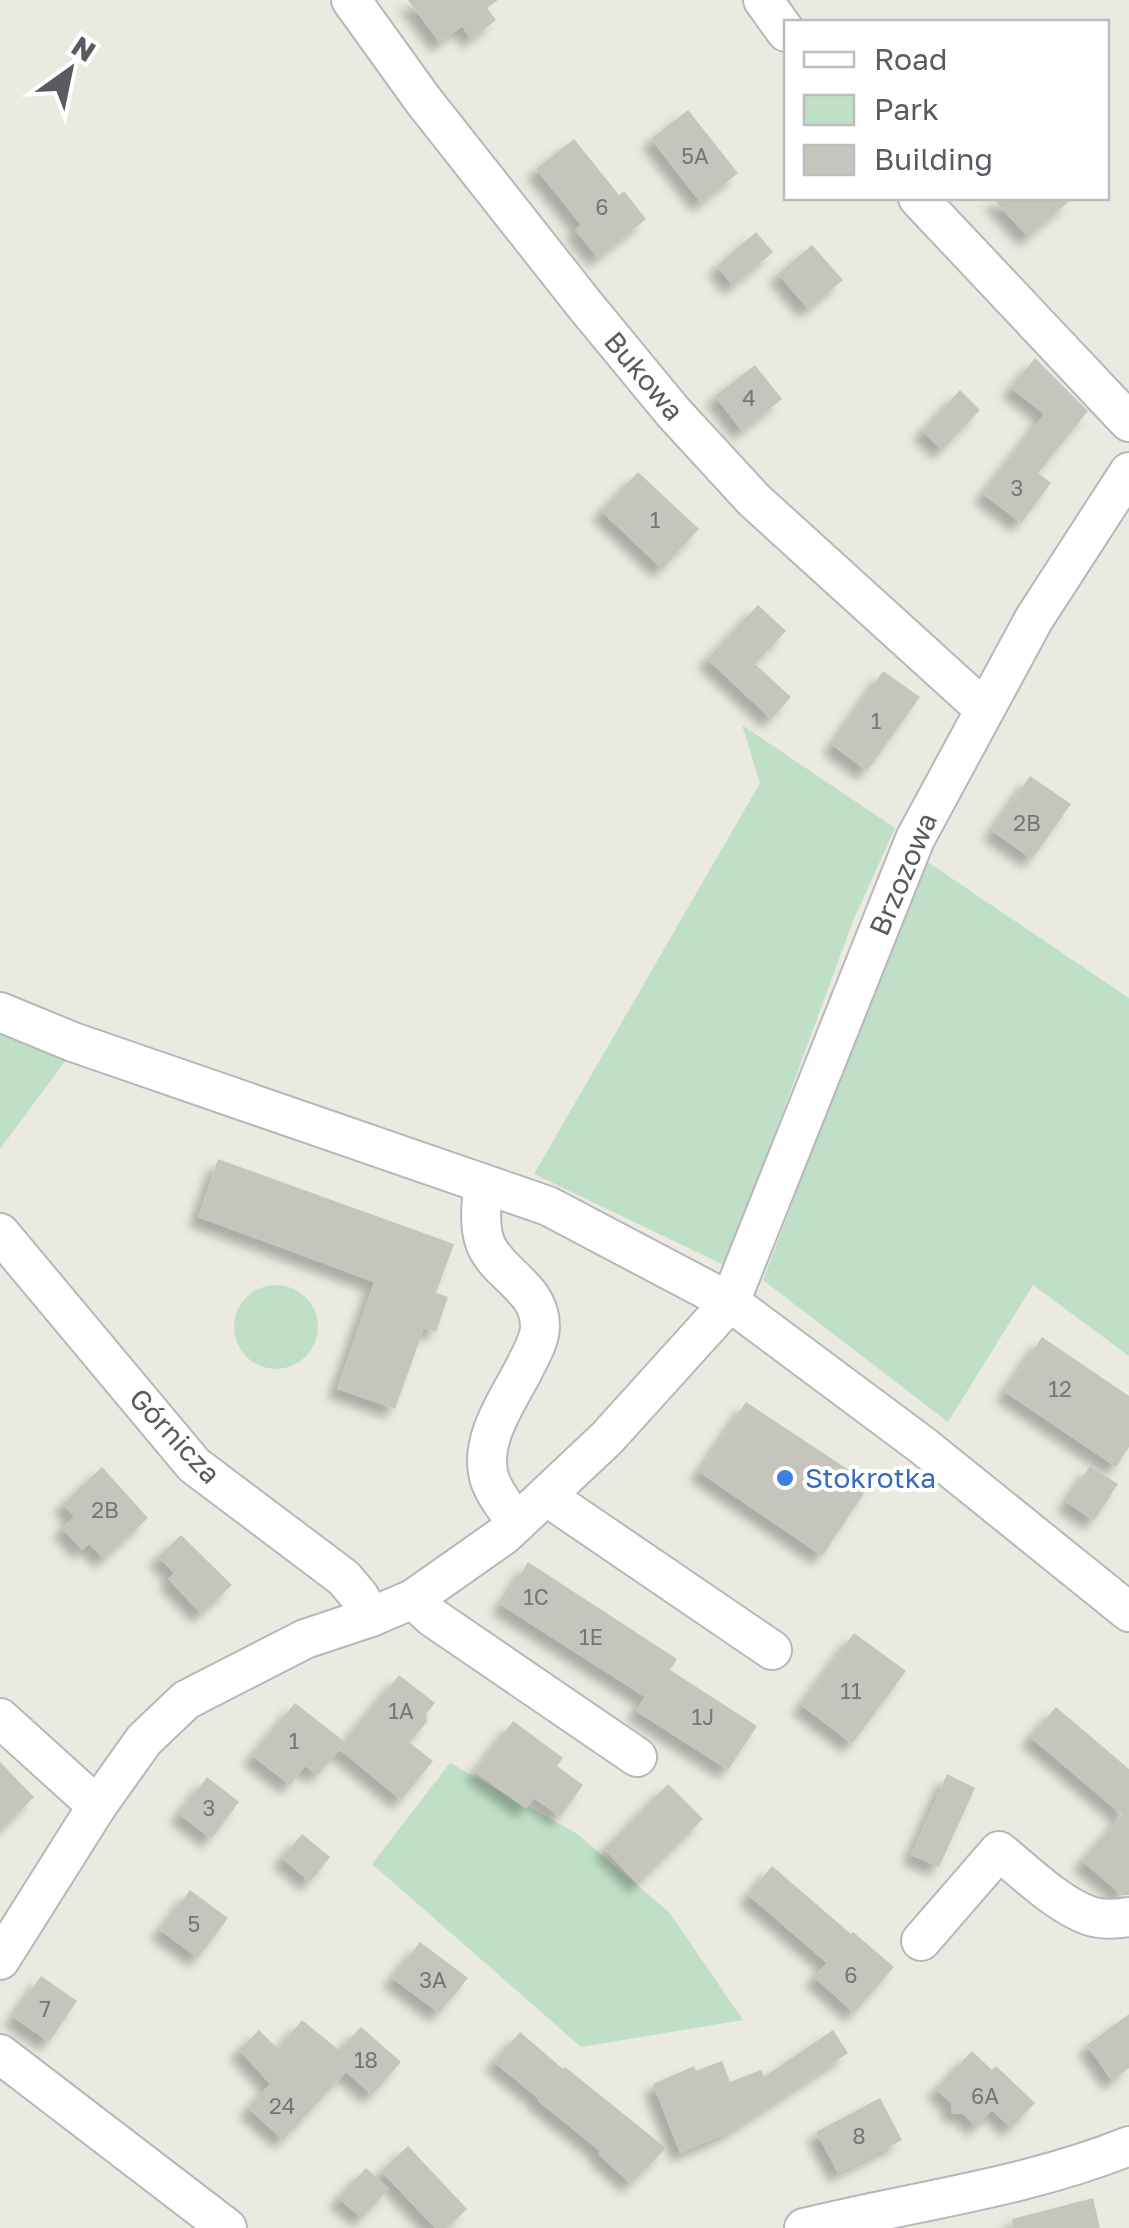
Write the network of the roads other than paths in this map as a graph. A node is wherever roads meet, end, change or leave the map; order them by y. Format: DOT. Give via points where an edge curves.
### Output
graph roads {
  1 [pos="351,0"];
  2 [pos="762,0"];
  3 [pos="784,29"];
  4 [pos="920,200"];
  5 [pos="1129,422"];
  6 [pos="1129,472"];
  7 [pos="1115,525"];
  8 [pos="984,709"];
  9 [pos="0,1012"];
  10 [pos="482,1184"];
  11 [pos="0,1232"];
  12 [pos="730,1302"];
  13 [pos="546,1496"];
  14 [pos="517,1523"];
  15 [pos="413,1599"];
  16 [pos="1129,1612"];
  17 [pos="371,1616"];
  18 [pos="772,1650"];
  19 [pos="0,1718"];
  20 [pos="636,1757"];
  21 [pos="97,1806"];
  22 [pos="1129,1918"];
  23 [pos="921,1941"];
  24 [pos="0,1960"];
  25 [pos="0,2054"];
  26 [pos="1129,2146"];
  27 [pos="227,2228"];
  28 [pos="804,2228"];
  1 -- 8 [label="street, Bukowa" via="673,412 754,500"];
  2 -- 3 [label="street"];
  4 -- 5 [label="street"];
  6 -- 7 [label="street, Brzozowa"];
  7 -- 8 [label="street, Brzozowa" via="1034,619"];
  8 -- 12 [label="street, Brzozowa" via="915,839"];
  9 -- 10 [label="street"];
  10 -- 12 [label="street" via="548,1206"];
  10 -- 14 [label="street" via="486,1247 524,1287 540,1324 488,1449 490,1477"];
  11 -- 17 [label="street, Górnicza" via="194,1464 344,1578"];
  12 -- 13 [label="street" via="608,1438"];
  12 -- 16 [label="street"];
  13 -- 14 [label="street"];
  13 -- 18 [label="street"];
  14 -- 15 [label="street"];
  15 -- 17 [label="street"];
  15 -- 20 [label="street"];
  17 -- 21 [label="street" via="305,1639 186,1700 144,1740"];
  19 -- 21 [label="street"];
  21 -- 24 [label="street"];
  22 -- 23 [label="street" via="1090,1916 1066,1904 999,1851"];
  25 -- 27 [label="street"];
  26 -- 28 [label="street" via="1016,2182"];
}
